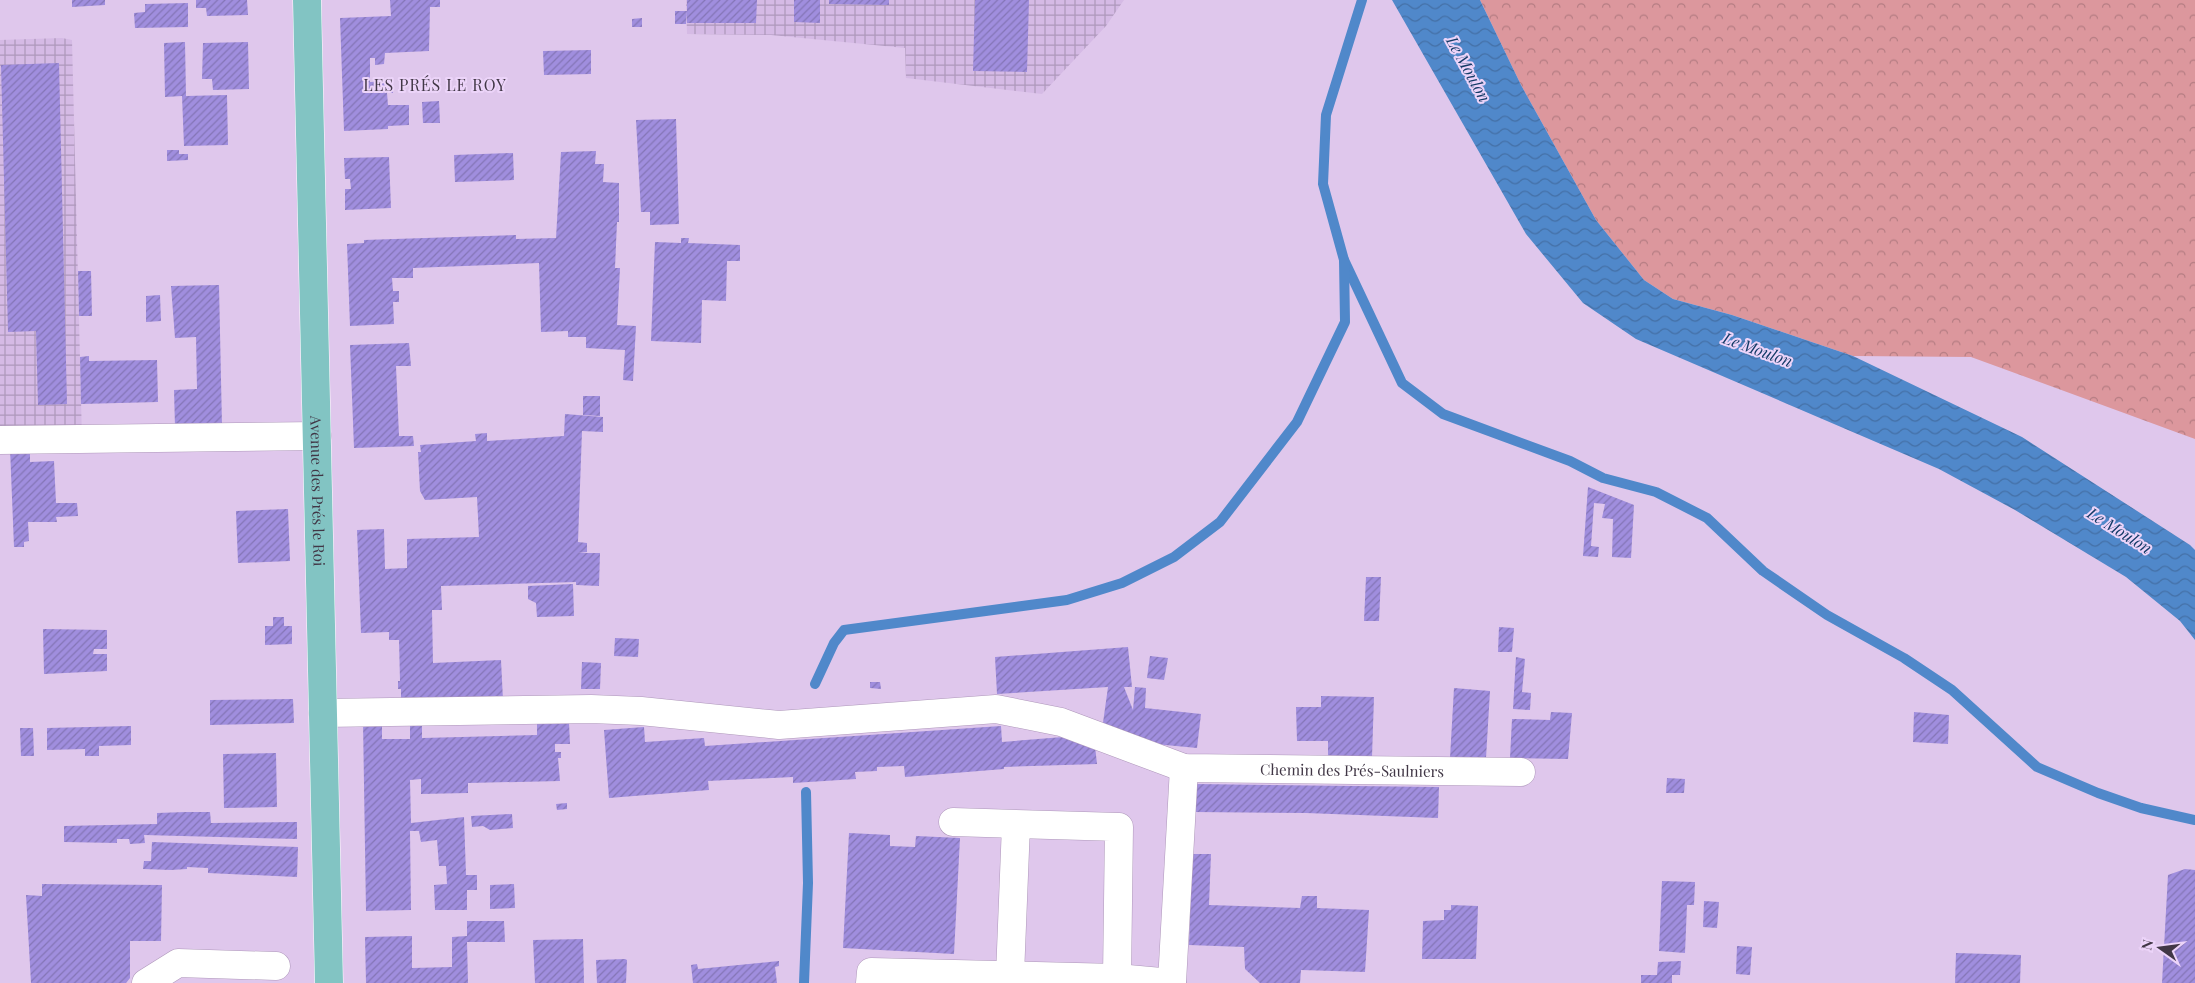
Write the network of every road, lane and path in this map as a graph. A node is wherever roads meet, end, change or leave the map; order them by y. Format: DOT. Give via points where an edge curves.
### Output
graph roads {
  1 [pos="307,0"];
  2 [pos="317,436"];
  3 [pos="0,440"];
  4 [pos="323,713"];
  5 [pos="1184,768"];
  6 [pos="1521,772"];
  7 [pos="953,822"];
  8 [pos="1016,825"];
  9 [pos="276,966"];
  10 [pos="1010,976"];
  11 [pos="870,977"];
  12 [pos="1117,978"];
  13 [pos="1172,982"];
  14 [pos="146,983"];
  15 [pos="330,983"];
  1 -- 2 [label="main road, Avenue des Prés le Roi"];
  2 -- 3 [label="street"];
  2 -- 4 [label="main road, Avenue des Prés le Roi"];
  4 -- 5 [label="street, Chemin des Prés-Saulniers" via="601,709 779,725 996,709 1061,722"];
  4 -- 15 [label="main road, Avenue des Prés le Roi"];
  5 -- 6 [label="street, Chemin des Prés-Saulniers"];
  5 -- 13 [label="street"];
  7 -- 8 [label="street"];
  8 -- 10 [label="street"];
  8 -- 12 [label="street" via="1120,826"];
  9 -- 14 [label="street" via="178,963"];
  10 -- 11 [label="street"];
  10 -- 12 [label="street"];
  12 -- 13 [label="street"];
}
